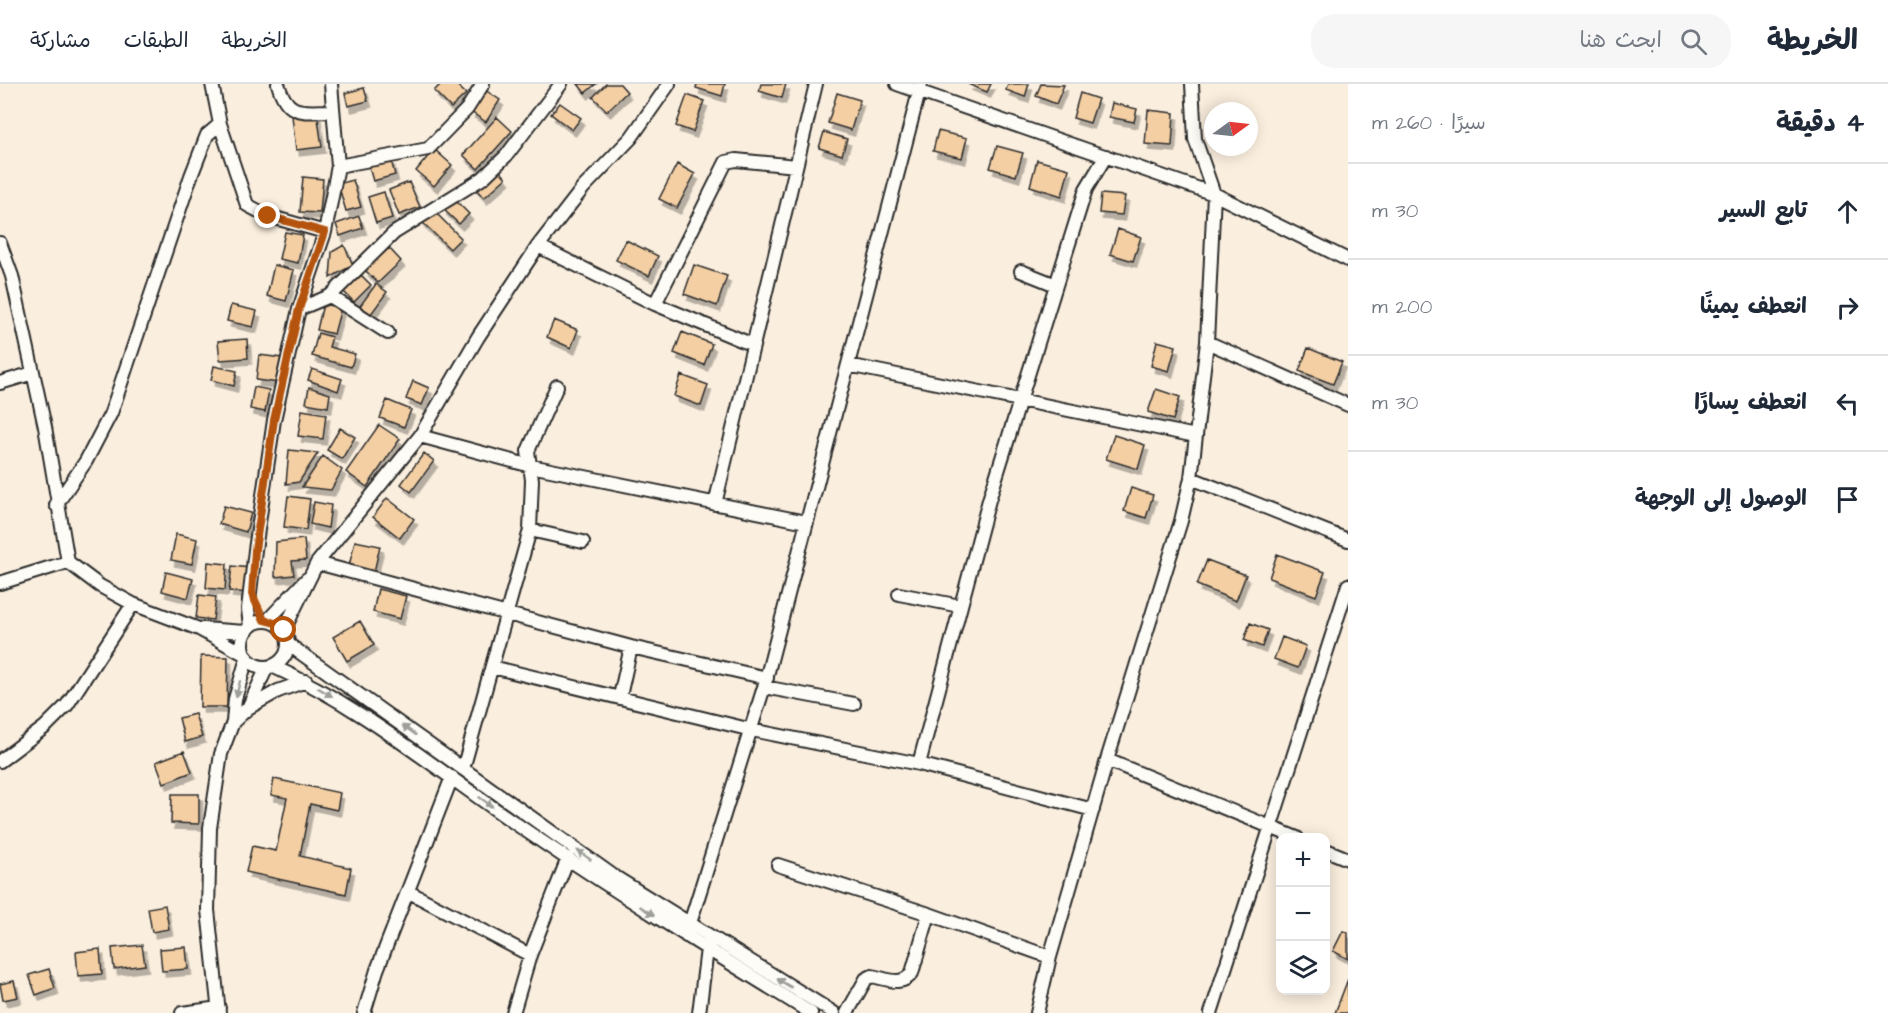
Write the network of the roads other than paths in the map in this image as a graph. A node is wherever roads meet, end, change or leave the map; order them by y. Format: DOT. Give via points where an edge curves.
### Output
graph roads {
  1 [pos="212,84"];
  2 [pos="279,84"];
  3 [pos="331,84"];
  4 [pos="483,84"];
  5 [pos="561,84"];
  6 [pos="669,84"];
  7 [pos="816,84"];
  8 [pos="897,84"];
  9 [pos="1192,84"];
  10 [pos="920,87"];
  11 [pos="333,111"];
  12 [pos="220,124"];
  13 [pos="1106,156"];
  14 [pos="338,166"];
  15 [pos="796,166"];
  16 [pos="1214,194"];
  17 [pos="325,232"];
  18 [pos="0,243"];
  19 [pos="538,246"];
  20 [pos="1348,260"];
  21 [pos="1021,271"];
  22 [pos="1056,285"];
  23 [pos="330,296"];
  24 [pos="655,304"];
  25 [pos="299,309"];
  26 [pos="388,333"];
  27 [pos="1207,342"];
  28 [pos="753,345"];
  29 [pos="848,365"];
  30 [pos="33,373"];
  31 [pos="0,383"];
  32 [pos="557,386"];
  33 [pos="1021,401"];
  34 [pos="1348,405"];
  35 [pos="420,436"];
  36 [pos="1196,436"];
  37 [pos="531,466"];
  38 [pos="1191,478"];
  39 [pos="715,504"];
  40 [pos="56,505"];
  41 [pos="806,522"];
  42 [pos="530,530"];
  43 [pos="1348,540"];
  44 [pos="583,542"];
  45 [pos="68,562"];
  46 [pos="315,568"];
  47 [pos="0,583"];
  48 [pos="1348,585"];
  49 [pos="252,594"];
  50 [pos="899,594"];
  51 [pos="133,604"];
  52 [pos="960,606"];
  53 [pos="506,614"];
  54 [pos="266,621"];
  55 [pos="199,629"];
  56 [pos="248,629"];
  57 [pos="284,630"];
  58 [pos="288,644"];
  59 [pos="631,647"];
  60 [pos="245,656"];
  61 [pos="270,667"];
  62 [pos="492,667"];
  63 [pos="306,681"];
  64 [pos="766,682"];
  65 [pos="620,696"];
  66 [pos="854,704"];
  67 [pos="248,708"];
  68 [pos="233,722"];
  69 [pos="752,730"];
  70 [pos="423,747"];
  71 [pos="1107,760"];
  72 [pos="0,761"];
  73 [pos="919,764"];
  74 [pos="457,773"];
  75 [pos="1093,810"];
  76 [pos="1272,827"];
  77 [pos="1287,833"];
  78 [pos="1330,852"];
  79 [pos="568,858"];
  80 [pos="1348,860"];
  81 [pos="778,865"];
  82 [pos="610,880"];
  83 [pos="409,892"];
  84 [pos="929,914"];
  85 [pos="688,931"];
  86 [pos="708,943"];
  87 [pos="530,955"];
  88 [pos="1050,957"];
  89 [pos="219,1010"];
  90 [pos="183,1013"];
  91 [pos="364,1013"];
  92 [pos="513,1013"];
  93 [pos="699,1013"];
  94 [pos="811,1013"];
  95 [pos="834,1013"];
  96 [pos="847,1013"];
  97 [pos="1037,1013"];
  98 [pos="1210,1013"];
  1 -- 12 [label="street"];
  2 -- 11 [label="street" via="285,103 292,109"];
  3 -- 11 [label="street"];
  4 -- 14 [label="street" via="467,109 428,149"];
  5 -- 23 [label="street" via="497,166 394,233"];
  6 -- 19 [label="street" via="631,138 583,188"];
  7 -- 15 [label="street"];
  8 -- 10 [label="street"];
  9 -- 16 [label="street" via="1195,139"];
  10 -- 13 [label="street"];
  10 -- 29 [label="street"];
  11 -- 14 [label="street"];
  12 -- 17 [label="street" via="247,205 274,219"];
  12 -- 40 [label="street" via="207,135 191,176 111,413 86,461"];
  13 -- 16 [label="street"];
  13 -- 22 [label="street" via="1086,189"];
  14 -- 17 [label="street"];
  15 -- 24 [label="street" via="726,162"];
  15 -- 28 [label="street"];
  16 -- 20 [label="street"];
  16 -- 27 [label="street"];
  17 -- 25 [label="street"];
  18 -- 30 [label="street" via="12,276"];
  19 -- 24 [label="street"];
  19 -- 35 [label="street"];
  21 -- 22 [label="street"];
  22 -- 33 [label="street"];
  23 -- 25 [label="street"];
  23 -- 26 [label="street"];
  24 -- 28 [label="street"];
  25 -- 49 [label="street" via="274,420"];
  27 -- 34 [label="street"];
  27 -- 36 [label="street"];
  28 -- 39 [label="street"];
  29 -- 33 [label="street"];
  29 -- 41 [label="street"];
  30 -- 31 [label="street"];
  30 -- 40 [label="street" via="51,457"];
  32 -- 37 [label="street" via="528,451"];
  33 -- 36 [label="street"];
  33 -- 52 [label="street"];
  35 -- 37 [label="street"];
  35 -- 46 [label="street"];
  36 -- 38 [label="street"];
  37 -- 39 [label="street"];
  37 -- 42 [label="street"];
  38 -- 43 [label="street"];
  38 -- 71 [label="street"];
  39 -- 41 [label="street"];
  40 -- 45 [label="street"];
  41 -- 64 [label="street"];
  42 -- 44 [label="street"];
  42 -- 53 [label="street"];
  45 -- 47 [label="street"];
  45 -- 51 [label="street"];
  46 -- 53 [label="street"];
  46 -- 54 [label="street"];
  46 -- 57 [label="street"];
  48 -- 76 [label="street"];
  49 -- 54 [label="street"];
  49 -- 56 [label="street"];
  50 -- 52 [label="street"];
  51 -- 55 [label="street"];
  51 -- 72 [label="street" via="67,705"];
  52 -- 73 [label="street"];
  53 -- 59 [label="street"];
  53 -- 62 [label="street"];
  54 -- 56 [label="street"];
  54 -- 57 [label="street" via="279,624"];
  55 -- 56 [label="street"];
  55 -- 60 [label="street"];
  56 -- 60 [label="street" via="242,639"];
  57 -- 58 [label="street"];
  58 -- 61 [label="street" via="284,659"];
  70 -- 58 [label="street, one-way"];
  59 -- 64 [label="street"];
  59 -- 65 [label="street"];
  60 -- 61 [label="street" via="252,663"];
  60 -- 68 [label="street, one-way"];
  61 -- 63 [label="street"];
  61 -- 67 [label="street"];
  62 -- 65 [label="street"];
  62 -- 74 [label="street"];
  63 -- 67 [label="street"];
  63 -- 70 [label="street, one-way"];
  64 -- 66 [label="street"];
  64 -- 69 [label="street"];
  65 -- 69 [label="street"];
  67 -- 68 [label="street"];
  68 -- 89 [label="street" via="221,754 208,854 208,910"];
  69 -- 73 [label="street"];
  69 -- 85 [label="street"];
  70 -- 74 [label="street"];
  71 -- 75 [label="street"];
  71 -- 76 [label="street"];
  73 -- 75 [label="street"];
  74 -- 79 [label="street, one-way"];
  82 -- 74 [label="street, one-way"];
  74 -- 83 [label="street"];
  75 -- 88 [label="street"];
  76 -- 77 [label="street"];
  76 -- 98 [label="street"];
  78 -- 80 [label="street"];
  79 -- 82 [label="street"];
  79 -- 87 [label="street"];
  81 -- 84 [label="street"];
  82 -- 85 [label="street"];
  83 -- 87 [label="street"];
  83 -- 91 [label="street"];
  84 -- 88 [label="street"];
  84 -- 96 [label="street" via="908,980 898,982 873,976 866,979"];
  85 -- 86 [label="street"];
  86 -- 93 [label="street"];
  86 -- 94 [label="street"];
  95 -- 86 [label="street, one-way"];
  87 -- 92 [label="street"];
  88 -- 97 [label="street"];
  89 -- 90 [label="street"];
}
